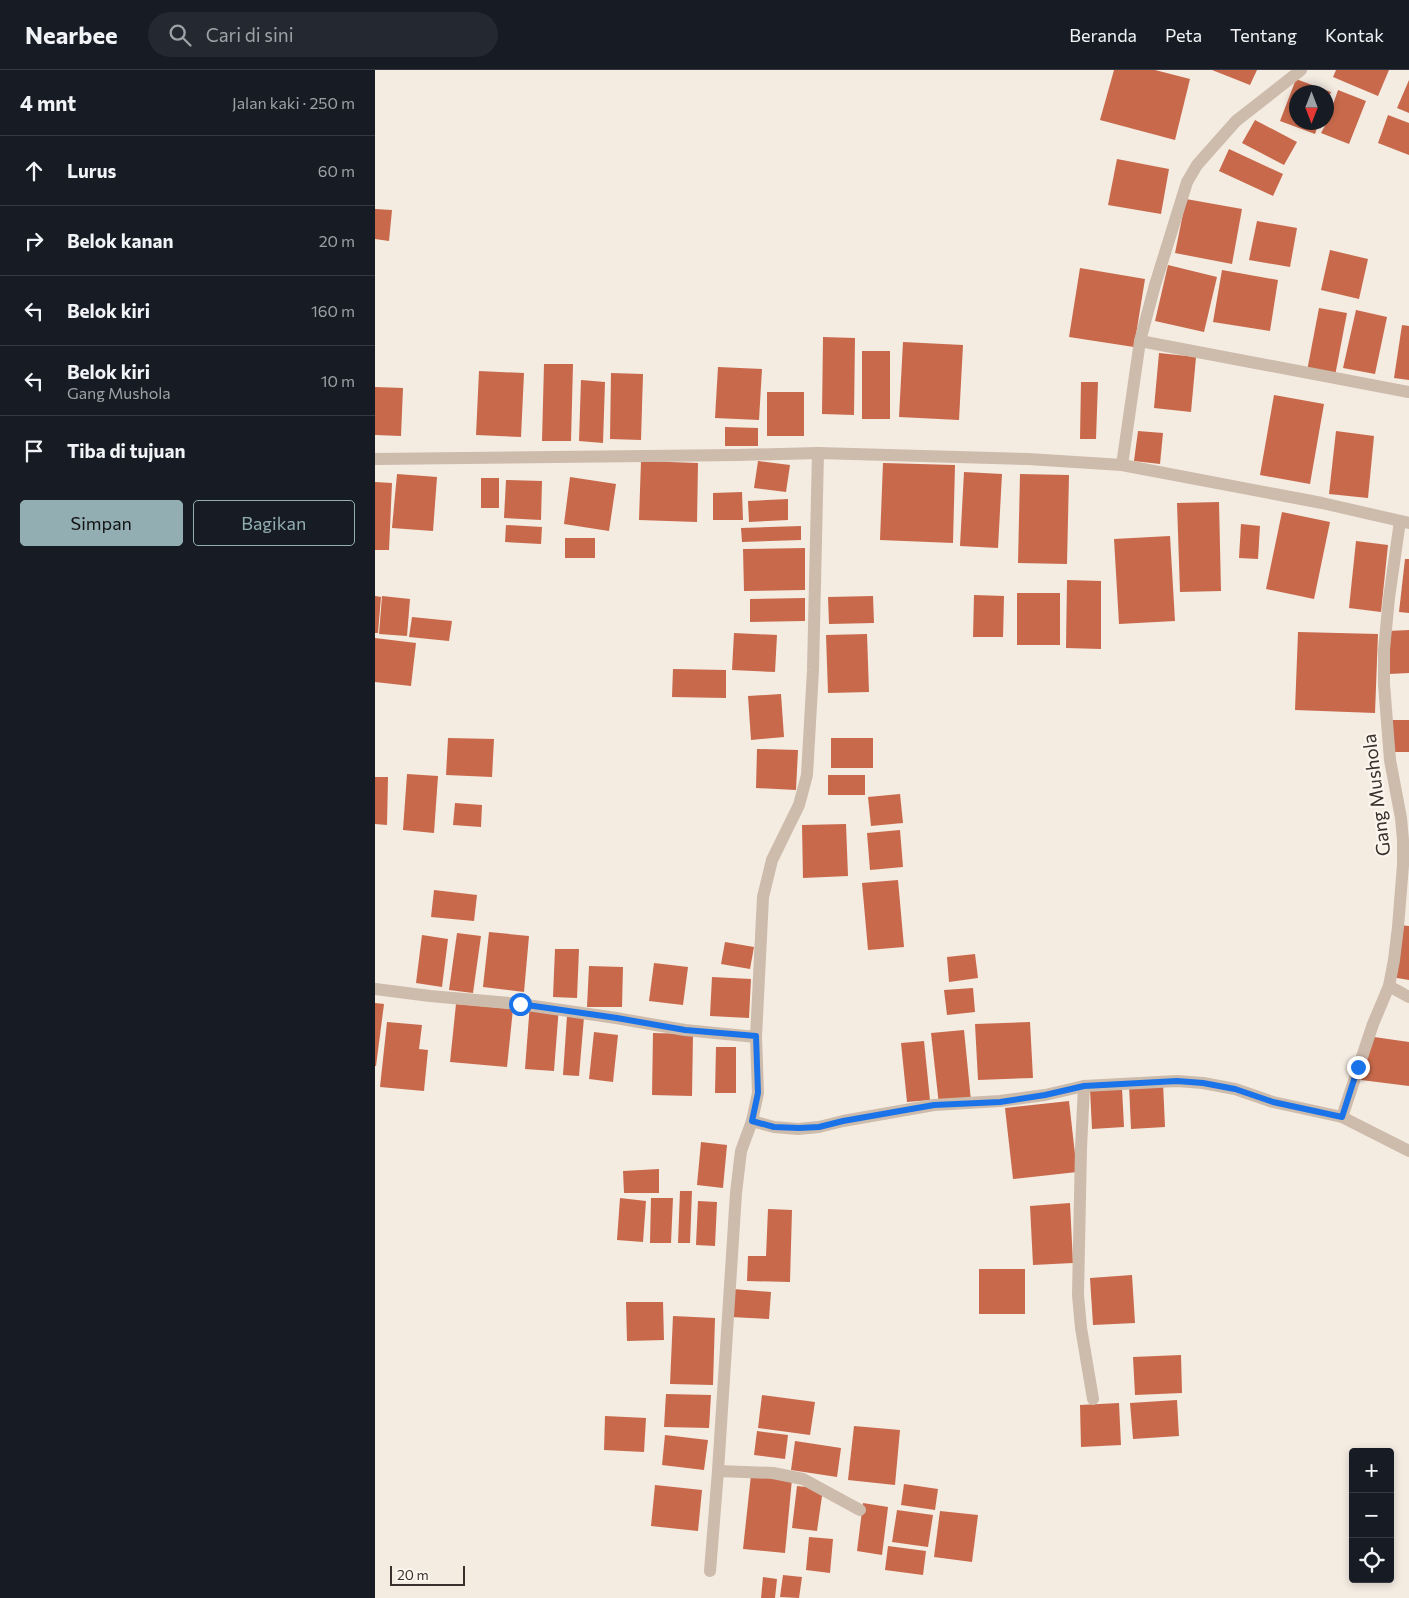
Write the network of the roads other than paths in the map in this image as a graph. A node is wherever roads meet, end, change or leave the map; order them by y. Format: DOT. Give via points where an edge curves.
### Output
graph roads {
  1 [pos="1301,70"];
  2 [pos="1140,341"];
  3 [pos="1409,392"];
  4 [pos="819,453"];
  5 [pos="375,459"];
  6 [pos="1122,465"];
  7 [pos="1405,522"];
  8 [pos="1389,986"];
  9 [pos="375,988"];
  10 [pos="1409,998"];
  11 [pos="756,1036"];
  12 [pos="1084,1086"];
  13 [pos="1342,1117"];
  14 [pos="752,1121"];
  15 [pos="1409,1151"];
  16 [pos="1093,1399"];
  17 [pos="719,1471"];
  18 [pos="860,1510"];
  19 [pos="710,1571"];
  1 -- 2 [label="street" via="1236,121 1194,170 1179,204"];
  2 -- 3 [label="street"];
  2 -- 6 [label="street"];
  4 -- 5 [label="street"];
  4 -- 6 [label="street"];
  4 -- 11 [label="street" via="807,775 799,805 772,860 763,897"];
  6 -- 7 [label="street"];
  7 -- 8 [label="street, Gang Mushola" via="1389,598 1384,650 1389,760 1403,840 1398,927"];
  8 -- 10 [label="street"];
  8 -- 13 [label="street, Gang Mushola"];
  9 -- 11 [label="street" via="520,1004 685,1030"];
  11 -- 14 [label="street" via="758,1093"];
  12 -- 13 [label="street" via="1169,1081 1203,1083"];
  12 -- 14 [label="street" via="1000,1102 934,1105 819,1127 774,1127"];
  12 -- 16 [label="street" via="1078,1295"];
  13 -- 15 [label="street"];
  14 -- 17 [label="street" via="741,1151 736,1193"];
  17 -- 18 [label="street" via="773,1473 803,1479"];
  17 -- 19 [label="street"];
}
